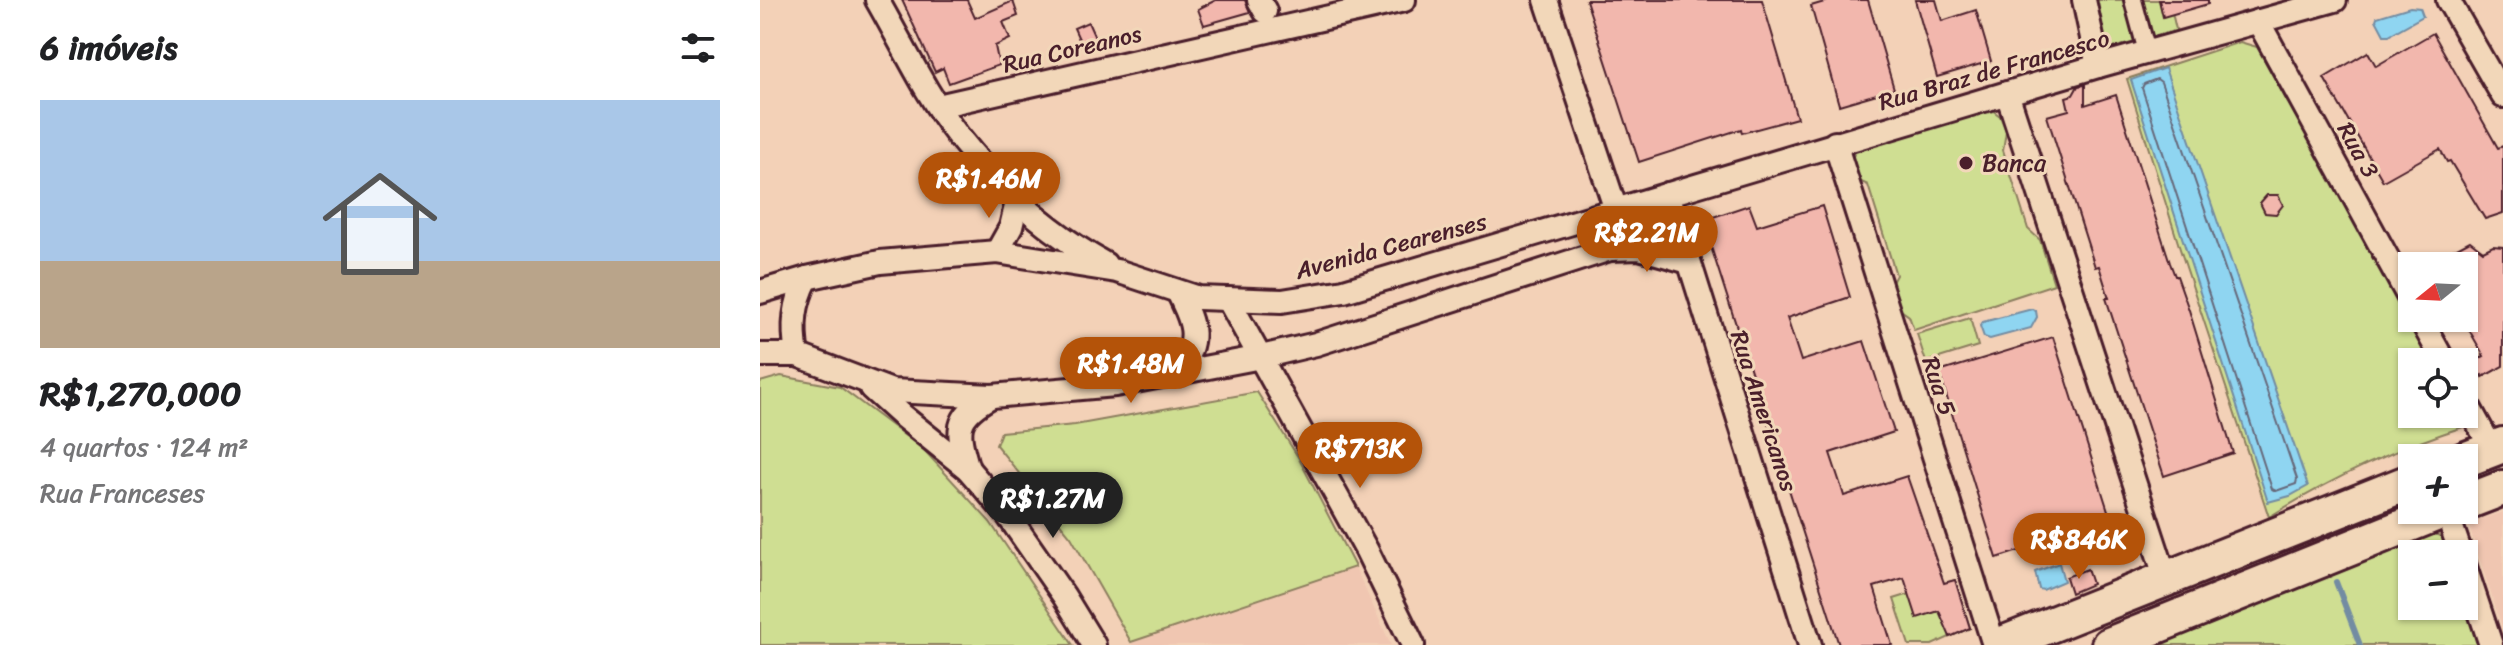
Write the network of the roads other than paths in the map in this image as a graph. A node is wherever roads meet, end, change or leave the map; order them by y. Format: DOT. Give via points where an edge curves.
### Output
graph roads {
  1 [pos="877,0"];
  2 [pos="1404,0"];
  3 [pos="1546,0"];
  4 [pos="2084,0"];
  5 [pos="2133,0"];
  6 [pos="2335,0"];
  7 [pos="2448,0"];
  8 [pos="2258,21"];
  9 [pos="2147,52"];
  10 [pos="2098,66"];
  11 [pos="2007,93"];
  12 [pos="2503,96"];
  13 [pos="938,106"];
  14 [pos="1835,143"];
  15 [pos="1668,194"];
  16 [pos="1017,202"];
  17 [pos="1616,210"];
  18 [pos="1610,249"];
  19 [pos="997,252"];
  20 [pos="1689,262"];
  21 [pos="1117,271"];
  22 [pos="2398,277"];
  23 [pos="807,278"];
  24 [pos="760,292"];
  25 [pos="1178,292"];
  26 [pos="1228,299"];
  27 [pos="760,355"];
  28 [pos="797,355"];
  29 [pos="1261,357"];
  30 [pos="1178,374"];
  31 [pos="864,381"];
  32 [pos="992,396"];
  33 [pos="2476,428"];
  34 [pos="2486,451"];
  35 [pos="968,469"];
  36 [pos="2398,487"];
  37 [pos="2503,488"];
  38 [pos="2478,498"];
  39 [pos="2410,524"];
  40 [pos="2166,579"];
  41 [pos="2478,606"];
  42 [pos="1094,645"];
  43 [pos="1413,645"];
  44 [pos="1810,645"];
  45 [pos="1997,645"];
  46 [pos="2109,645"];
  47 [pos="2491,645"];
  1 -- 13 [label="street"];
  2 -- 13 [label="street, Rua Coreanos"];
  3 -- 17 [label="street"];
  4 -- 10 [label="street"];
  5 -- 9 [label="street"];
  6 -- 8 [label="street, Rua Braz de Francesco"];
  7 -- 12 [label="street"];
  8 -- 9 [label="street, Rua Braz de Francesco"];
  8 -- 22 [label="street, Rua 3"];
  9 -- 10 [label="street, Rua Braz de Francesco"];
  10 -- 11 [label="street, Rua Braz de Francesco"];
  11 -- 14 [label="street, Rua Braz de Francesco"];
  11 -- 40 [label="street"];
  13 -- 16 [label="street"];
  14 -- 15 [label="street, Rua Braz de Francesco"];
  14 -- 45 [label="street, Rua 5"];
  15 -- 17 [label="street, Avenida Cearenses"];
  15 -- 18 [label="street" via="1651,225"];
  15 -- 20 [label="street, Rua Americanos"];
  16 -- 19 [label="street"];
  16 -- 21 [label="street" via="1075,248"];
  17 -- 26 [label="street, Avenida Cearenses" via="1344,291 1282,301"];
  18 -- 20 [label="street" via="1639,248"];
  18 -- 29 [label="street"];
  19 -- 21 [label="street, Avenida Cearenses"];
  19 -- 23 [label="street, Avenida Cearenses" via="880,262"];
  20 -- 44 [label="street, Rua Americanos"];
  21 -- 25 [label="street, Avenida Cearenses"];
  23 -- 24 [label="street, Avenida Cearenses"];
  23 -- 28 [label="street" via="795,308"];
  25 -- 26 [label="street, Avenida Cearenses"];
  25 -- 30 [label="street" via="1192,332 1191,351"];
  26 -- 29 [label="street"];
  27 -- 28 [label="street"];
  28 -- 31 [label="street"];
  29 -- 30 [label="street"];
  29 -- 43 [label="street"];
  30 -- 32 [label="street"];
  31 -- 32 [label="street" via="892,391"];
  31 -- 35 [label="street"];
  32 -- 35 [label="street" via="968,411 961,425"];
  33 -- 34 [label="street"];
  35 -- 42 [label="street" via="1007,514"];
  36 -- 40 [label="main road"];
  37 -- 38 [label="main road"];
  39 -- 46 [label="main road"];
  40 -- 45 [label="main road"];
  41 -- 47 [label="street"];
}
